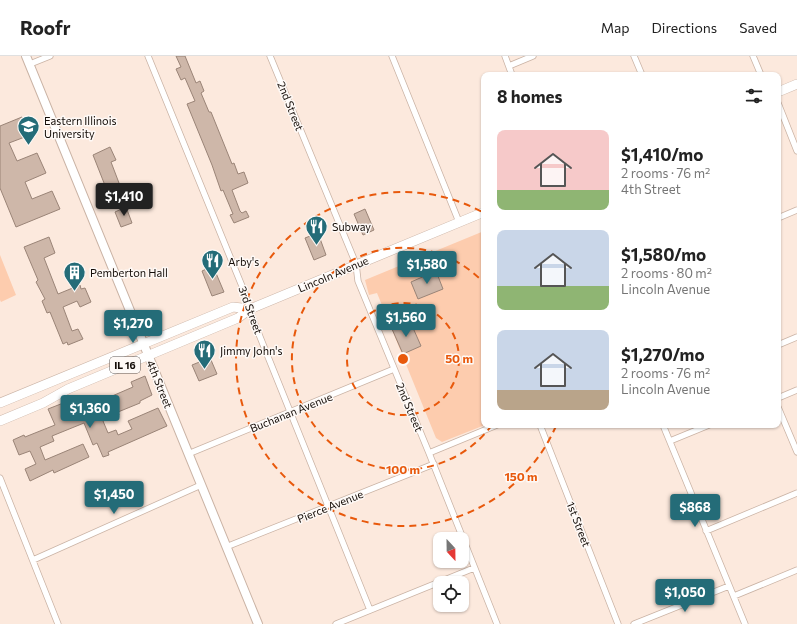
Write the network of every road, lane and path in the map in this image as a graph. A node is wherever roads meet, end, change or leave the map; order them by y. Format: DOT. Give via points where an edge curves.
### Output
graph roads {
  1 [pos="26,56"];
  2 [pos="50,56"];
  3 [pos="148,56"];
  4 [pos="270,56"];
  5 [pos="392,56"];
  6 [pos="505,56"];
  7 [pos="533,56"];
  8 [pos="634,56"];
  9 [pos="753,56"];
  10 [pos="30,64"];
  11 [pos="509,66"];
  12 [pos="511,72"];
  13 [pos="641,72"];
  14 [pos="760,72"];
  15 [pos="797,84"];
  16 [pos="781,91"];
  17 [pos="781,111"];
  18 [pos="797,151"];
  19 [pos="797,210"];
  20 [pos="481,213"];
  21 [pos="781,217"];
  22 [pos="459,222"];
  23 [pos="356,264"];
  24 [pos="250,309"];
  25 [pos="797,337"];
  26 [pos="144,344"];
  27 [pos="781,344"];
  28 [pos="148,356"];
  29 [pos="394,369"];
  30 [pos="797,390"];
  31 [pos="781,397"];
  32 [pos="0,403"];
  33 [pos="290,412"];
  34 [pos="781,414"];
  35 [pos="0,421"];
  36 [pos="490,428"];
  37 [pos="541,428"];
  38 [pos="664,428"];
  39 [pos="702,428"];
  40 [pos="670,441"];
  41 [pos="797,452"];
  42 [pos="430,453"];
  43 [pos="188,454"];
  44 [pos="434,464"];
  45 [pos="0,478"];
  46 [pos="201,486"];
  47 [pos="797,493"];
  48 [pos="328,506"];
  49 [pos="706,531"];
  50 [pos="226,547"];
  51 [pos="33,560"];
  52 [pos="474,568"];
  53 [pos="797,570"];
  54 [pos="729,586"];
  55 [pos="734,596"];
  56 [pos="370,610"];
  57 [pos="58,624"];
  58 [pos="258,624"];
  59 [pos="336,624"];
  60 [pos="497,624"];
  61 [pos="618,624"];
  62 [pos="634,624"];
  63 [pos="745,624"];
  1 -- 10 [label="street, 4th Street"];
  2 -- 10 [label="street"];
  3 -- 24 [label="street, 3rd Street"];
  4 -- 23 [label="street, 2nd Street"];
  5 -- 22 [label="street"];
  6 -- 11 [label="street"];
  7 -- 11 [label="street"];
  8 -- 13 [label="street"];
  9 -- 14 [label="street"];
  10 -- 26 [label="street, 4th Street"];
  11 -- 12 [label="street"];
  15 -- 16 [label="main road"];
  17 -- 18 [label="street"];
  19 -- 21 [label="street"];
  20 -- 22 [label="main road, Lincoln Avenue / IL 16"];
  22 -- 23 [label="main road, Lincoln Avenue / IL 16"];
  23 -- 24 [label="main road, Lincoln Avenue / IL 16"];
  23 -- 29 [label="street, 2nd Street" via="358,281"];
  24 -- 26 [label="main road, Lincoln Avenue / IL 16" via="233,307"];
  24 -- 28 [label="main road, Lincoln Avenue / IL 16" via="238,318"];
  24 -- 33 [label="street, 3rd Street"];
  25 -- 27 [label="street"];
  26 -- 28 [label="street, 4th Street"];
  26 -- 32 [label="main road, Lincoln Avenue / IL 16"];
  28 -- 35 [label="main road, Lincoln Avenue / IL 16"];
  28 -- 43 [label="street, 4th Street"];
  29 -- 33 [label="street, Buchanan Avenue"];
  29 -- 42 [label="street, 2nd Street"];
  30 -- 31 [label="street"];
  33 -- 43 [label="street, Buchanan Avenue"];
  33 -- 48 [label="street, 3rd Street"];
  34 -- 41 [label="street"];
  36 -- 42 [label="street"];
  37 -- 61 [label="street, 1st Street"];
  38 -- 40 [label="street"];
  39 -- 40 [label="street"];
  40 -- 49 [label="street"];
  42 -- 44 [label="street, 2nd Street"];
  43 -- 46 [label="street, 4th Street"];
  44 -- 48 [label="street, Pierce Avenue"];
  44 -- 52 [label="street, 2nd Street"];
  45 -- 51 [label="street"];
  46 -- 50 [label="street, 4th Street"];
  46 -- 51 [label="street"];
  47 -- 49 [label="street"];
  48 -- 50 [label="street, Pierce Avenue"];
  48 -- 56 [label="street, 3rd Street"];
  49 -- 54 [label="street"];
  50 -- 58 [label="street, 4th Street"];
  51 -- 57 [label="street"];
  52 -- 56 [label="street"];
  52 -- 60 [label="street, 2nd Street"];
  53 -- 55 [label="street"];
  54 -- 55 [label="street"];
  54 -- 62 [label="street"];
  55 -- 63 [label="street"];
  56 -- 59 [label="street"];
}
